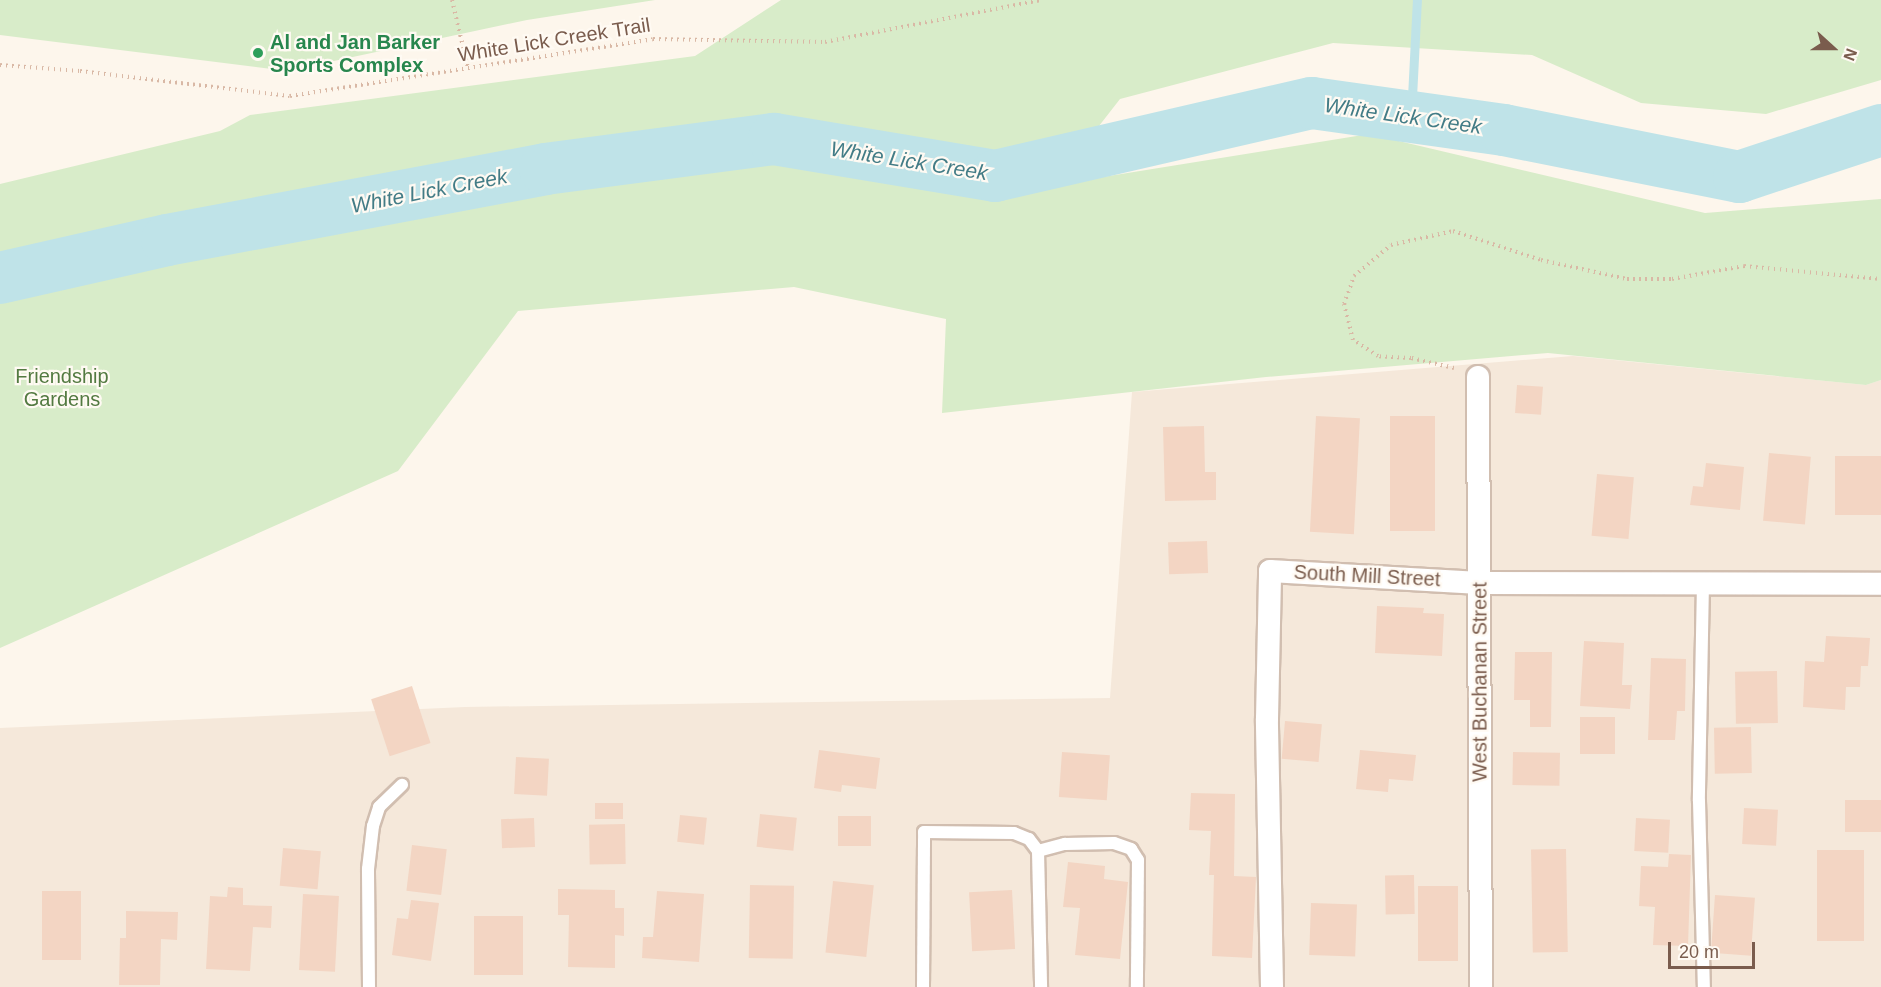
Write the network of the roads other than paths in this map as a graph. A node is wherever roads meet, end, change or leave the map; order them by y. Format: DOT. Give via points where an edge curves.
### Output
graph roads {
  1 [pos="1478,377"];
  2 [pos="1480,583"];
  3 [pos="1703,583"];
  4 [pos="1881,584"];
  5 [pos="402,785"];
  6 [pos="1038,851"];
  7 [pos="369,987"];
  8 [pos="923,987"];
  9 [pos="1041,987"];
  10 [pos="1137,987"];
  11 [pos="1272,987"];
  12 [pos="1481,987"];
  13 [pos="1704,987"];
  1 -- 2 [label="street, West Buchanan Street"];
  2 -- 3 [label="street, South Mill Street"];
  2 -- 11 [label="street, South Mill Street" via="1270,571 1267,720"];
  2 -- 12 [label="street, West Buchanan Street"];
  3 -- 4 [label="street, South Mill Street"];
  3 -- 13 [label="lane" via="1699,801"];
  5 -- 7 [label="lane" via="379,807 373,826 368,869"];
  6 -- 8 [label="lane" via="1029,839 1014,833 924,832"];
  6 -- 9 [label="lane"];
  6 -- 10 [label="lane" via="1065,844 1114,843 1131,849 1138,860"];
}
